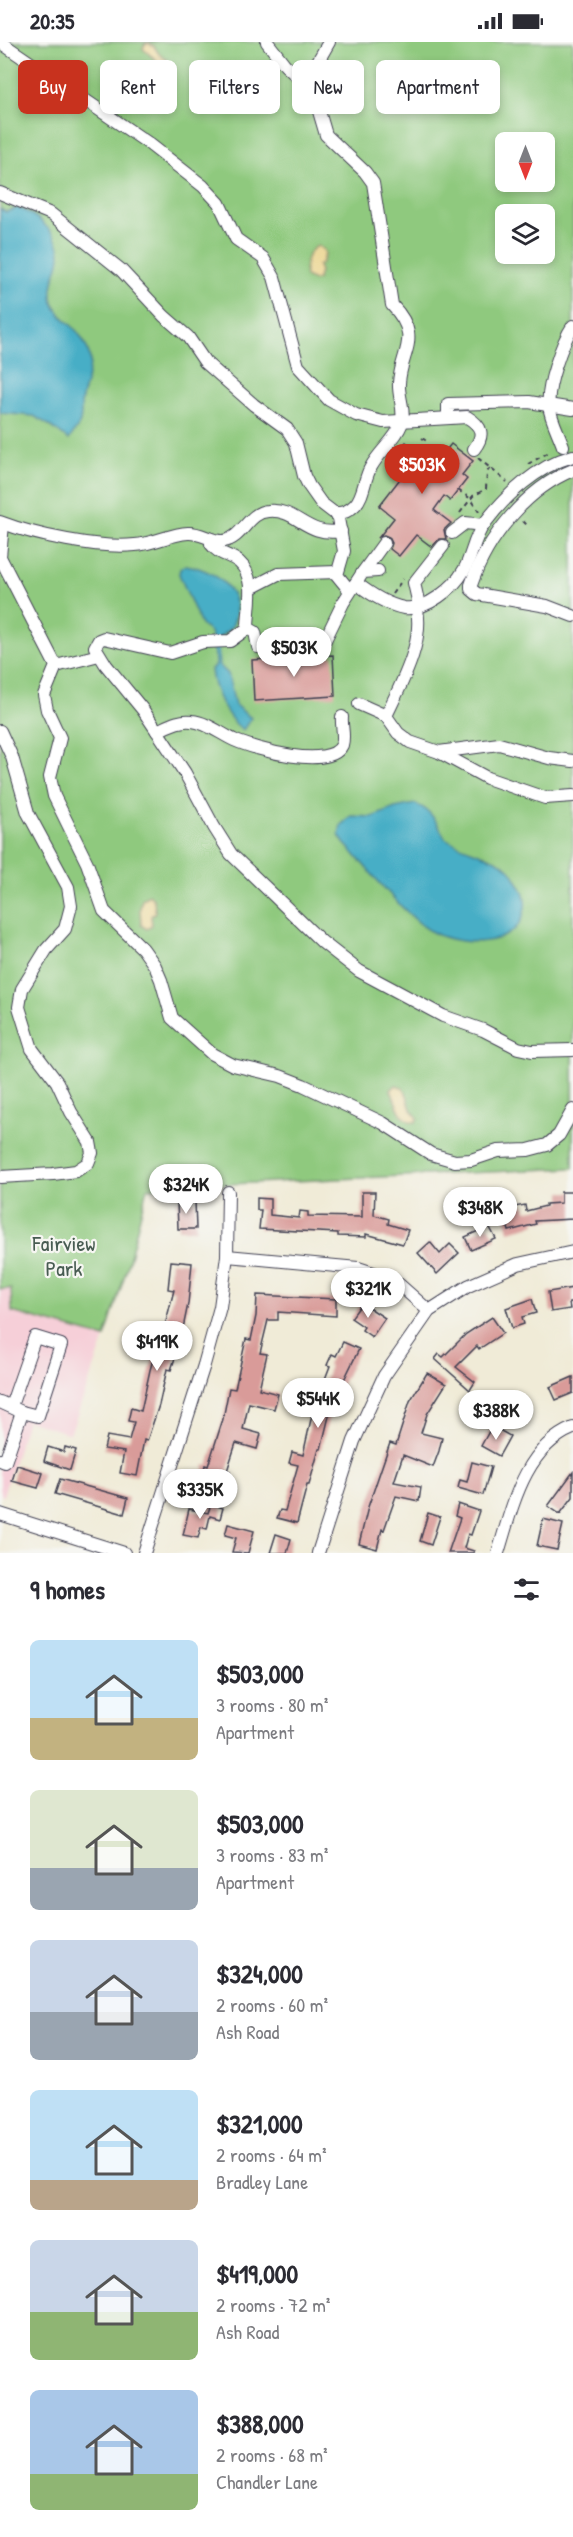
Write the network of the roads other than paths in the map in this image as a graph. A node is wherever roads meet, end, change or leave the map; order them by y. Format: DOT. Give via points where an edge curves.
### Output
graph roads {
  1 [pos="0,42"];
  2 [pos="267,42"];
  3 [pos="329,42"];
  4 [pos="319,60"];
  5 [pos="292,71"];
  6 [pos="320,114"];
  7 [pos="0,194"];
  8 [pos="573,326"];
  9 [pos="549,405"];
  10 [pos="573,409"];
  11 [pos="448,417"];
  12 [pos="402,420"];
  13 [pos="563,446"];
  14 [pos="475,453"];
  15 [pos="573,456"];
  16 [pos="573,470"];
  17 [pos="337,513"];
  18 [pos="2,523"];
  19 [pos="484,525"];
  20 [pos="341,531"];
  21 [pos="452,534"];
  22 [pos="211,540"];
  23 [pos="384,543"];
  24 [pos="443,546"];
  25 [pos="378,571"];
  26 [pos="337,572"];
  27 [pos="356,582"];
  28 [pos="251,588"];
  29 [pos="417,606"];
  30 [pos="573,616"];
  31 [pos="248,628"];
  32 [pos="99,655"];
  33 [pos="56,666"];
  34 [pos="358,704"];
  35 [pos="386,716"];
  36 [pos="342,717"];
  37 [pos="0,731"];
  38 [pos="157,731"];
  39 [pos="439,752"];
  40 [pos="573,761"];
  41 [pos="573,796"];
  42 [pos="573,1050"];
  43 [pos="573,1110"];
  44 [pos="0,1177"];
  45 [pos="228,1192"];
  46 [pos="573,1252"];
  47 [pos="227,1256"];
  48 [pos="429,1311"];
  49 [pos="11,1406"];
  50 [pos="573,1428"];
  51 [pos="2,1461"];
  52 [pos="0,1476"];
  53 [pos="0,1514"];
  54 [pos="123,1553"];
  55 [pos="144,1553"];
  56 [pos="318,1553"];
  57 [pos="498,1553"];
  1 -- 12 [label="street" via="148,143 210,192 236,239 271,268 298,366 323,395 363,418"];
  2 -- 5 [label="street"];
  3 -- 4 [label="street"];
  6 -- 12 [label="street" via="326,135 373,183 392,305 403,318 407,333 408,350 399,384"];
  7 -- 17 [label="street" via="51,213 121,270 188,337 204,362 287,429 296,443 309,486 321,502"];
  8 -- 9 [label="street" via="560,351"];
  9 -- 10 [label="street"];
  9 -- 11 [label="street" via="448,404"];
  9 -- 13 [label="street"];
  11 -- 12 [label="street"];
  11 -- 14 [label="street" via="464,416 477,424 482,437"];
  12 -- 17 [label="street" via="371,467 356,504"];
  15 -- 19 [label="street" via="529,478"];
  16 -- 30 [label="street" via="541,487 493,537 471,585 477,594 554,607"];
  17 -- 20 [label="street"];
  18 -- 22 [label="street" via="50,536 119,546 190,532"];
  18 -- 33 [label="street" via="0,557"];
  19 -- 21 [label="street" via="465,523"];
  19 -- 29 [label="street" via="460,577 445,592"];
  20 -- 22 [label="street" via="317,531 287,515 268,511 255,516 231,538"];
  20 -- 26 [label="street" via="344,551"];
  22 -- 28 [label="street" via="221,554 242,566"];
  23 -- 27 [label="street"];
  24 -- 29 [label="street" via="414,584"];
  25 -- 27 [label="street"];
  26 -- 27 [label="street" via="341,582"];
  26 -- 28 [label="street" via="278,574"];
  27 -- 29 [label="street" via="397,606"];
  27 -- 31 [label="street" via="323,644 258,647 255,632"];
  28 -- 31 [label="street"];
  29 -- 35 [label="street" via="419,618 411,659"];
  31 -- 32 [label="street" via="230,641 203,642 166,653 101,639 95,647"];
  32 -- 33 [label="street"];
  32 -- 38 [label="street"];
  33 -- 43 [label="street" via="44,695 60,738 51,772 52,791 87,863 104,911 151,960 172,1018 212,1054 233,1065 303,1085 382,1123 431,1154 455,1161 547,1144 559,1135"];
  34 -- 35 [label="street"];
  35 -- 39 [label="street" via="410,742"];
  36 -- 38 [label="street" via="341,747 330,756 318,758 241,743 195,721 179,722"];
  37 -- 44 [label="street" via="28,813 70,895 71,911 65,929 24,984 19,1007 32,1049 59,1086 90,1142 92,1153 86,1165 72,1172"];
  38 -- 42 [label="street" via="231,854 352,967 443,1016 518,1048"];
  39 -- 40 [label="street" via="499,744"];
  39 -- 41 [label="street" via="481,776 541,797"];
  45 -- 47 [label="street"];
  46 -- 48 [label="street" via="518,1264 468,1286"];
  47 -- 48 [label="street" via="358,1268 394,1280"];
  47 -- 55 [label="street" via="220,1307 204,1365"];
  48 -- 56 [label="street" via="384,1376 354,1441"];
  49 -- 49 [label="street" via="38,1416 61,1346 35,1337"];
  49 -- 51 [label="street"];
  50 -- 57 [label="street" via="553,1440 523,1477"];
  51 -- 52 [label="street"];
  53 -- 54 [label="street"];
}
